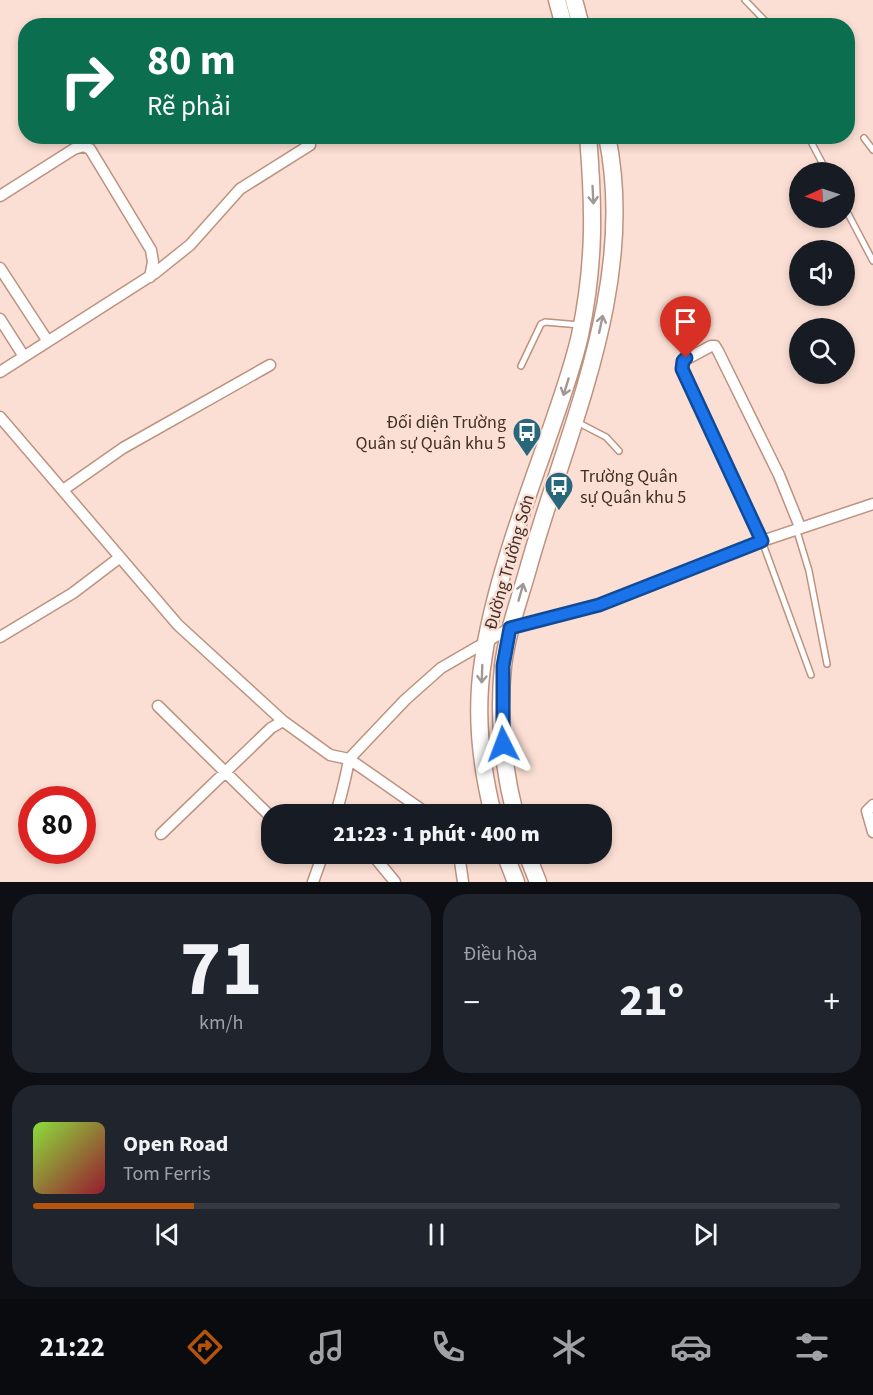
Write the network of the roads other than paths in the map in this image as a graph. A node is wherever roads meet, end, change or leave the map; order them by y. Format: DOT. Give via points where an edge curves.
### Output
graph roads {
  1 [pos="557,0"];
  2 [pos="574,0"];
  3 [pos="745,0"];
  4 [pos="562,18"];
  5 [pos="579,18"];
  6 [pos="762,18"];
  7 [pos="864,138"];
  8 [pos="588,144"];
  9 [pos="608,144"];
  10 [pos="812,144"];
  11 [pos="310,146"];
  12 [pos="873,150"];
  13 [pos="822,162"];
  14 [pos="0,196"];
  15 [pos="855,227"];
  16 [pos="873,261"];
  17 [pos="0,268"];
  18 [pos="150,277"];
  19 [pos="0,319"];
  20 [pos="582,326"];
  21 [pos="47,340"];
  22 [pos="23,355"];
  23 [pos="270,365"];
  24 [pos="521,366"];
  25 [pos="0,372"];
  26 [pos="0,417"];
  27 [pos="575,421"];
  28 [pos="619,451"];
  29 [pos="63,490"];
  30 [pos="873,504"];
  31 [pos="798,527"];
  32 [pos="762,541"];
  33 [pos="119,558"];
  34 [pos="510,628"];
  35 [pos="0,637"];
  36 [pos="487,640"];
  37 [pos="827,664"];
  38 [pos="811,675"];
  39 [pos="158,706"];
  40 [pos="283,722"];
  41 [pos="349,759"];
  42 [pos="227,773"];
  43 [pos="339,804"];
  44 [pos="414,804"];
  45 [pos="491,804"];
  46 [pos="513,804"];
  47 [pos="873,805"];
  48 [pos="261,807"];
  49 [pos="873,832"];
  50 [pos="161,834"];
  51 [pos="319,864"];
  52 [pos="380,864"];
  53 [pos="460,864"];
  54 [pos="509,864"];
  55 [pos="531,864"];
  56 [pos="313,882"];
  57 [pos="395,882"];
  58 [pos="463,882"];
  59 [pos="516,882"];
  60 [pos="538,882"];
  1 -- 4 [label="highway"];
  2 -- 5 [label="highway"];
  3 -- 6 [label="lane"];
  7 -- 12 [label="lane"];
  8 -- 20 [label="highway, Đường Trường Sơn, one-way" via="594,232"];
  27 -- 9 [label="highway, Đường Trường Sơn, one-way" via="597,345 612,261 615,204"];
  10 -- 13 [label="lane"];
  11 -- 18 [label="street" via="240,189 190,245"];
  14 -- 18 [label="street" via="74,149 90,149 151,250"];
  15 -- 16 [label="lane"];
  17 -- 21 [label="street"];
  18 -- 21 [label="street"];
  19 -- 22 [label="street"];
  20 -- 24 [label="lane" via="545,322 538,328"];
  20 -- 36 [label="highway, Đường Trường Sơn, one-way" via="566,388 518,525"];
  21 -- 22 [label="street"];
  22 -- 25 [label="street"];
  23 -- 29 [label="street" via="123,448"];
  26 -- 29 [label="street"];
  27 -- 28 [label="lane" via="606,437"];
  34 -- 27 [label="highway, Đường Trường Sơn, one-way"];
  29 -- 33 [label="street"];
  30 -- 31 [label="street"];
  31 -- 32 [label="street"];
  31 -- 32 [label="street" via="779,475 718,351 711,346 686,358 682,369"];
  31 -- 37 [label="lane"];
  32 -- 34 [label="street" via="599,605"];
  32 -- 38 [label="lane"];
  33 -- 35 [label="street" via="73,593"];
  33 -- 40 [label="street" via="178,625"];
  34 -- 36 [label="street"];
  34 -- 46 [label="highway, Đường Trường Sơn" via="503,666 501,726"];
  36 -- 41 [label="street" via="441,668"];
  36 -- 45 [label="highway, Đường Trường Sơn, one-way" via="482,663 480,726"];
  39 -- 42 [label="street"];
  40 -- 41 [label="street" via="330,755"];
  40 -- 42 [label="street" via="271,728"];
  41 -- 43 [label="street"];
  41 -- 44 [label="street"];
  42 -- 48 [label="street"];
  42 -- 50 [label="street"];
  47 -- 49 [label="street" via="867,811"];
  51 -- 56 [label="street"];
  52 -- 57 [label="street"];
  53 -- 58 [label="street"];
  54 -- 59 [label="highway"];
  55 -- 60 [label="highway"];
}
